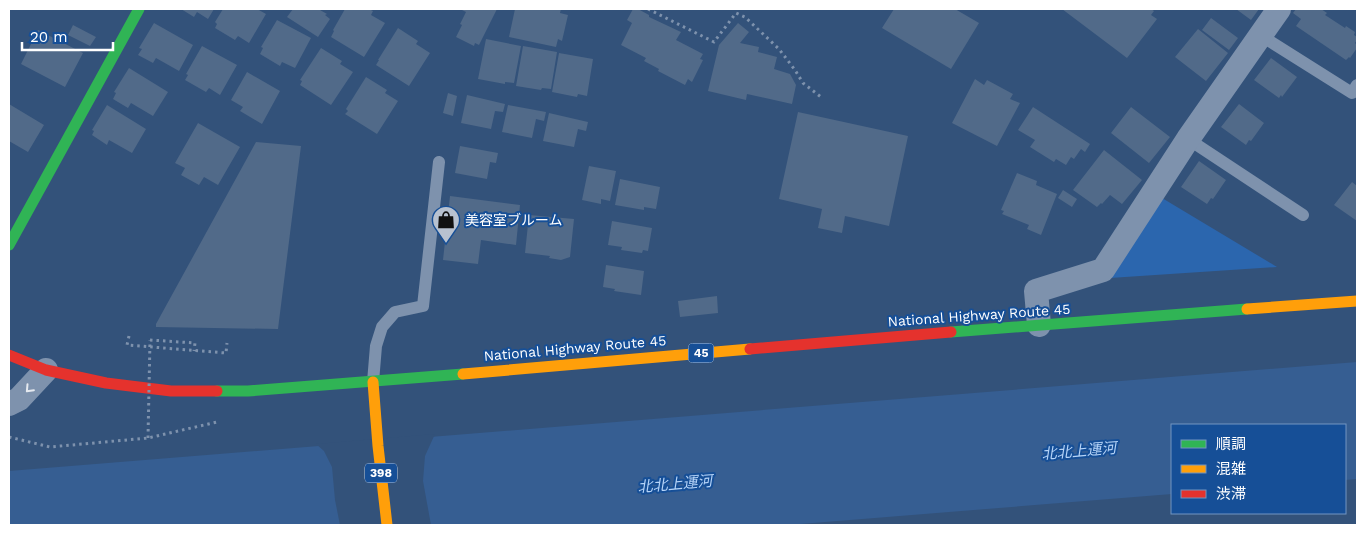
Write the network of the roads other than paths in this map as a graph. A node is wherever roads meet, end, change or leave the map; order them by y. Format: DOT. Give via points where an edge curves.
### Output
graph roads {
  1 [pos="139,9"];
  2 [pos="1279,9"];
  3 [pos="1260,35"];
  4 [pos="1357,85"];
  5 [pos="1188,139"];
  6 [pos="440,162"];
  7 [pos="1303,215"];
  8 [pos="9,244"];
  9 [pos="1357,301"];
  10 [pos="1038,325"];
  11 [pos="9,355"];
  12 [pos="46,370"];
  13 [pos="373,382"];
  14 [pos="9,404"];
  15 [pos="387,525"];
  1 -- 8 [label="main road"];
  2 -- 3 [label="street"];
  3 -- 4 [label="lane" via="1352,93"];
  3 -- 5 [label="street"];
  5 -- 7 [label="lane"];
  5 -- 10 [label="street" via="1102,270 1036,290"];
  6 -- 13 [label="lane" via="423,306 396,312 382,327 376,346"];
  9 -- 10 [label="main road, National Highway Route 45 / 45"];
  10 -- 13 [label="main road, National Highway Route 45 / 45"];
  11 -- 12 [label="main road, National Highway Route 45 / 45"];
  12 -- 13 [label="main road, National Highway Route 45 / 45" via="106,383 171,391 248,391"];
  12 -- 14 [label="street, one-way" via="19,399"];
  13 -- 15 [label="main road, 398"];
}
